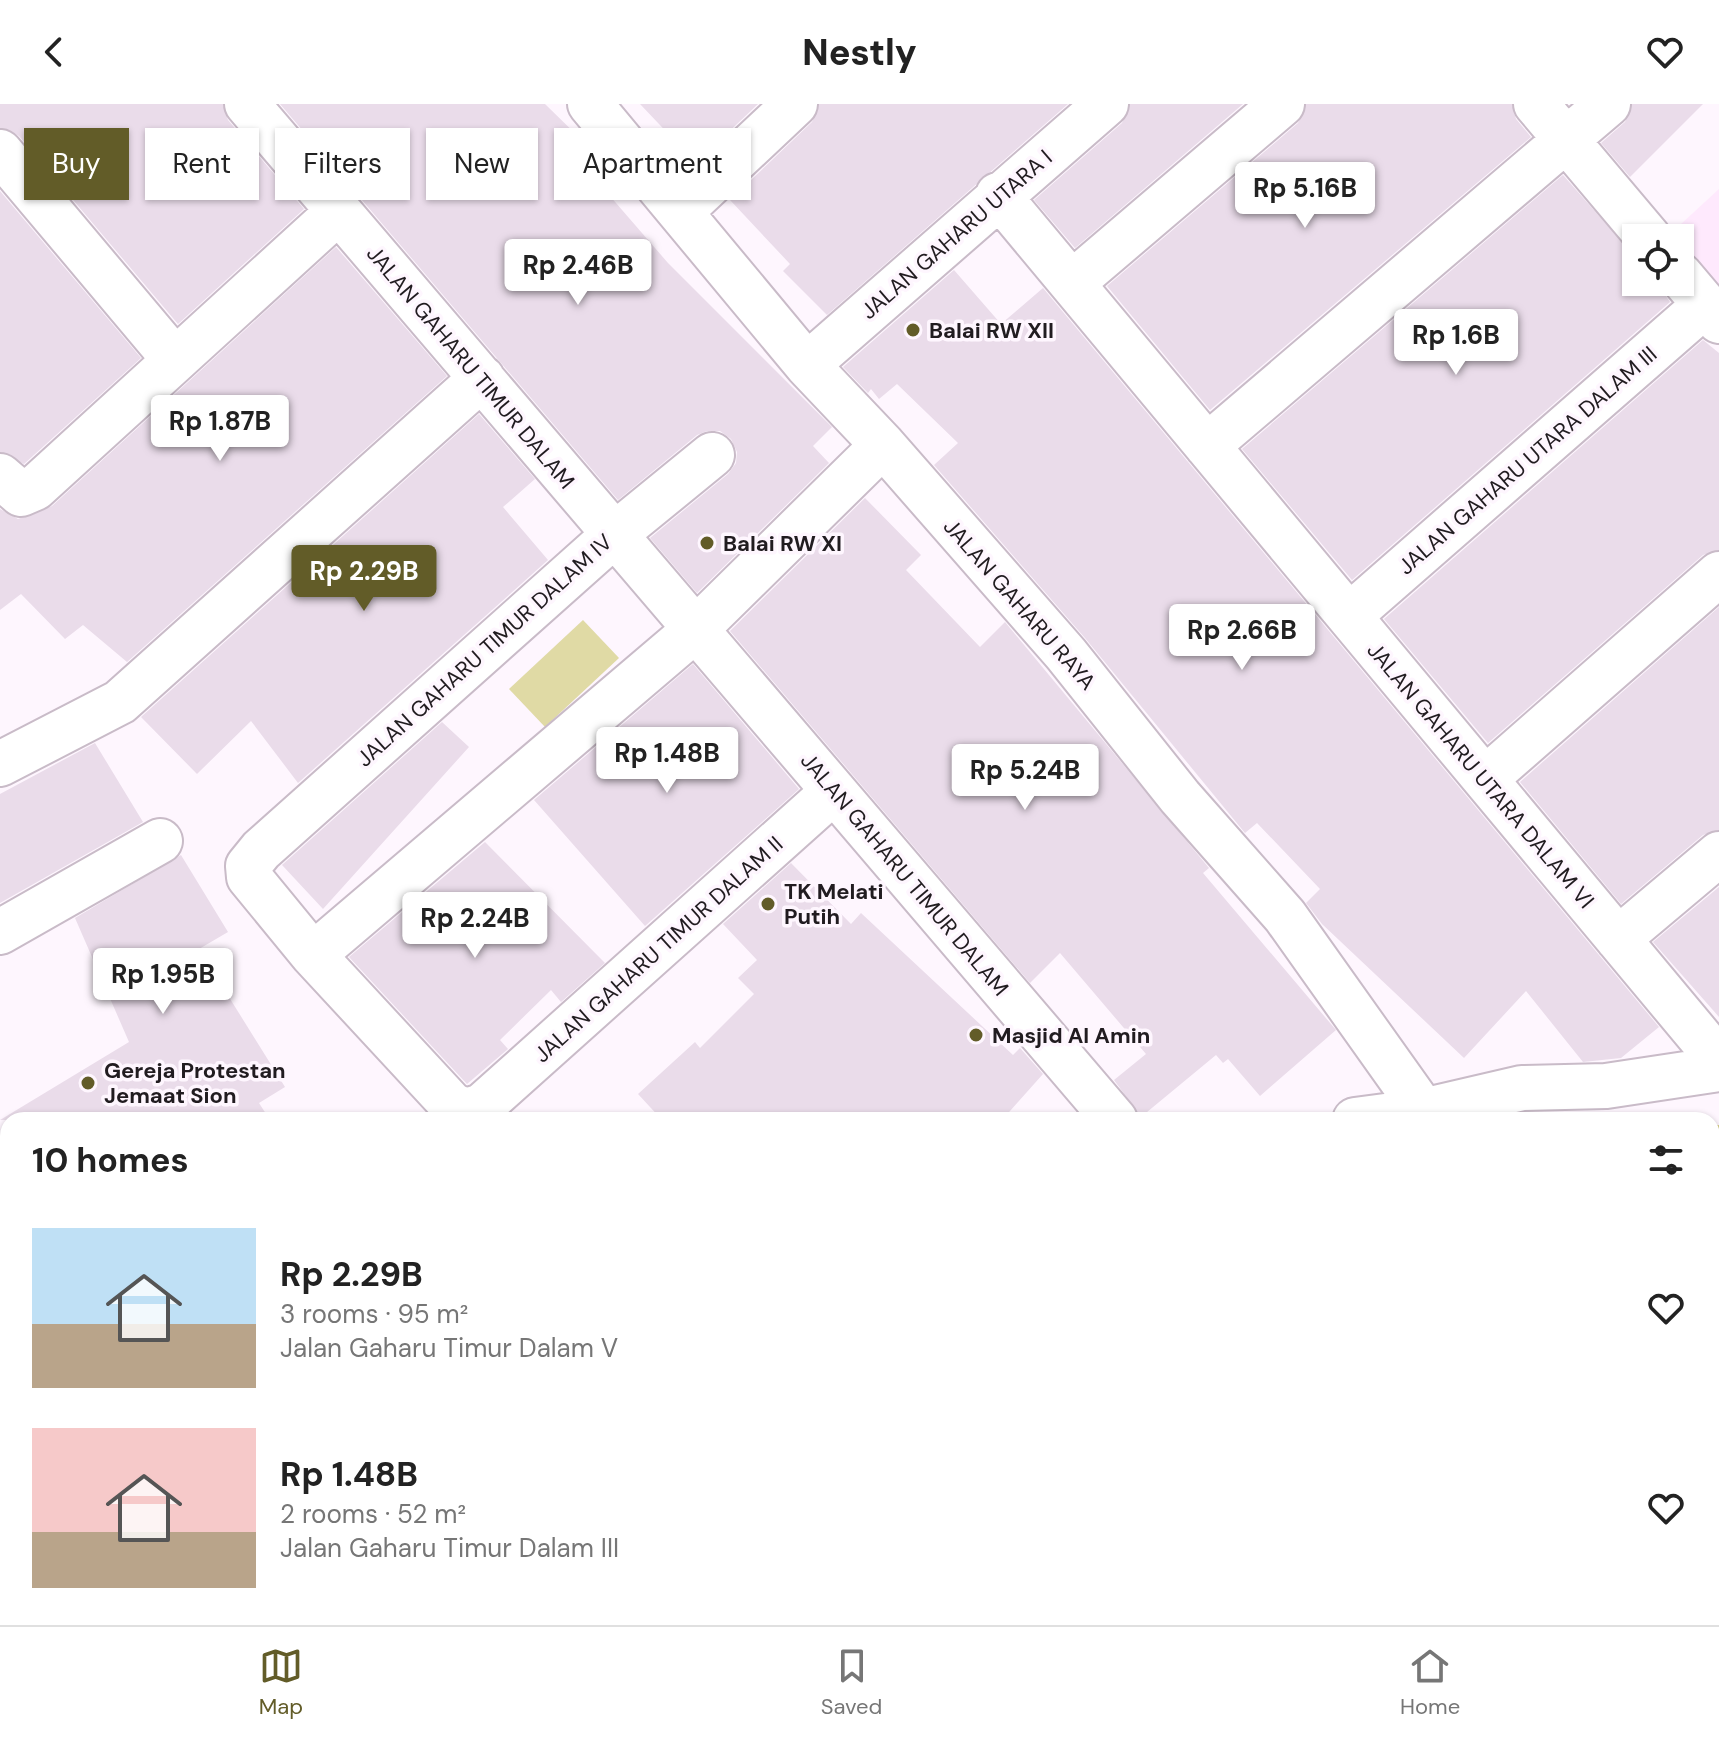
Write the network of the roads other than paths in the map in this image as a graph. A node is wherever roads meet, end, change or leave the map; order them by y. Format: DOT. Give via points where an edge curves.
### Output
graph roads {
  1 [pos="247,104"];
  2 [pos="590,104"];
  3 [pos="795,104"];
  4 [pos="1106,104"];
  5 [pos="1282,104"];
  6 [pos="1536,104"];
  7 [pos="1608,104"];
  8 [pos="1566,141"];
  9 [pos="0,152"];
  10 [pos="998,195"];
  11 [pos="339,211"];
  12 [pos="680,212"];
  13 [pos="1637,224"];
  14 [pos="1072,283"];
  15 [pos="1701,300"];
  16 [pos="175,360"];
  17 [pos="807,365"];
  18 [pos="482,378"];
  19 [pos="883,445"];
  20 [pos="1207,446"];
  21 [pos="712,455"];
  22 [pos="18,482"];
  23 [pos="614,535"];
  24 [pos="1719,574"];
  25 [pos="1349,616"];
  26 [pos="696,629"];
  27 [pos="0,764"];
  28 [pos="1485,779"];
  29 [pos="834,791"];
  30 [pos="160,841"];
  31 [pos="1719,854"];
  32 [pos="0,932"];
  33 [pos="1618,939"];
  34 [pos="313,955"];
  35 [pos="1719,1060"];
  36 [pos="1719,1069"];
  37 [pos="1108,1112"];
  38 [pos="1424,1112"];
  39 [pos="1441,1112"];
  1 -- 11 [label="street, JALAN GAHARU TIMUR DALAM"];
  2 -- 12 [label="street, JALAN GAHARU RAYA"];
  3 -- 12 [label="street"];
  4 -- 10 [label="street, JALAN GAHARU UTARA I"];
  5 -- 14 [label="street"];
  6 -- 8 [label="street"];
  7 -- 8 [label="street"];
  8 -- 13 [label="street"];
  8 -- 20 [label="street"];
  9 -- 16 [label="street"];
  10 -- 14 [label="street, JALAN GAHARU UTARA DALAM VI"];
  10 -- 17 [label="street, JALAN GAHARU UTARA I"];
  11 -- 16 [label="street"];
  11 -- 18 [label="street, JALAN GAHARU TIMUR DALAM"];
  12 -- 17 [label="street, JALAN GAHARU RAYA"];
  14 -- 20 [label="street, JALAN GAHARU UTARA DALAM VI"];
  15 -- 25 [label="street, JALAN GAHARU UTARA DALAM III"];
  16 -- 22 [label="street"];
  17 -- 19 [label="street, JALAN GAHARU RAYA"];
  18 -- 23 [label="street, JALAN GAHARU TIMUR DALAM"];
  18 -- 27 [label="street" via="120,702"];
  19 -- 26 [label="street"];
  19 -- 38 [label="street, JALAN GAHARU RAYA" via="1285,916"];
  20 -- 25 [label="street, JALAN GAHARU UTARA DALAM VI"];
  21 -- 23 [label="street, JALAN GAHARU TIMUR DALAM IV"];
  23 -- 26 [label="street, JALAN GAHARU TIMUR DALAM"];
  23 -- 34 [label="street, JALAN GAHARU TIMUR DALAM IV" via="248,866 249,877"];
  24 -- 28 [label="street"];
  25 -- 28 [label="street, JALAN GAHARU UTARA DALAM VI"];
  26 -- 29 [label="street, JALAN GAHARU TIMUR DALAM"];
  26 -- 34 [label="street"];
  28 -- 33 [label="street, JALAN GAHARU UTARA DALAM VI"];
  29 -- 34 [label="street, JALAN GAHARU TIMUR DALAM II" via="482,1106 466,1111 452,1105"];
  29 -- 37 [label="street, JALAN GAHARU TIMUR DALAM"];
  30 -- 32 [label="street"];
  31 -- 33 [label="street"];
  33 -- 35 [label="street, JALAN GAHARU UTARA DALAM VI"];
  36 -- 39 [label="street" via="1606,1086 1522,1088"];
}
